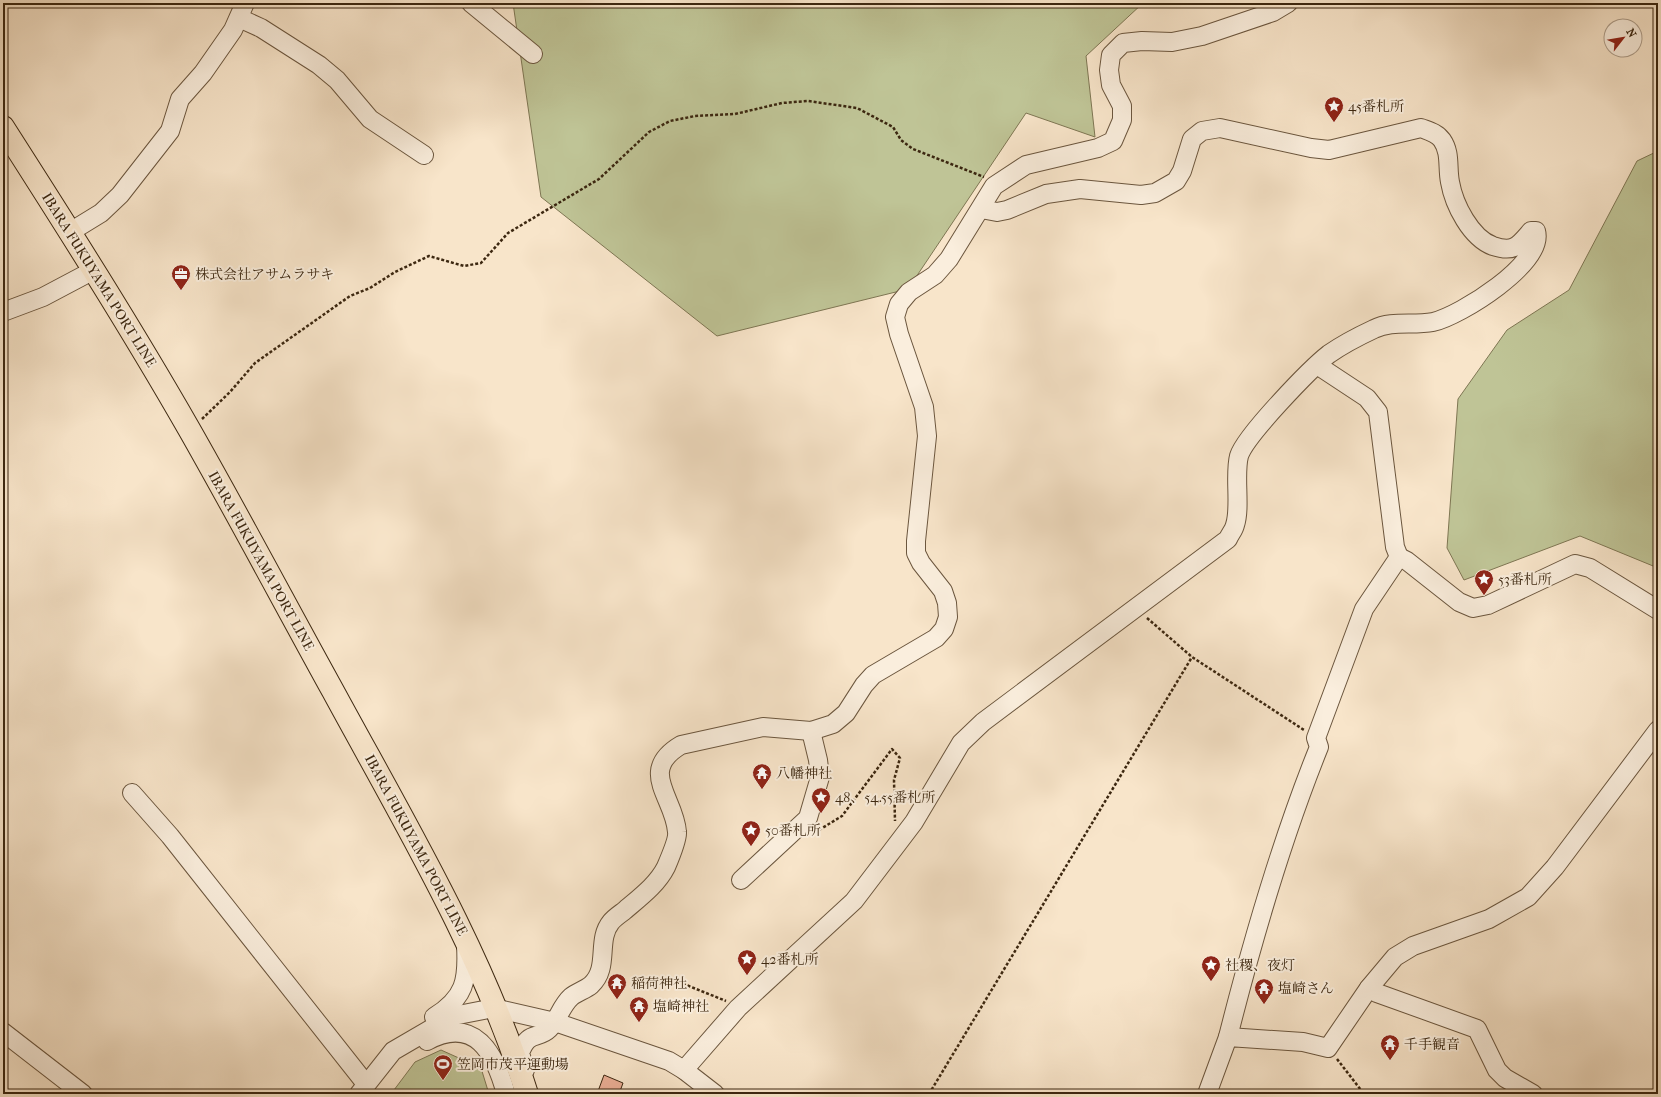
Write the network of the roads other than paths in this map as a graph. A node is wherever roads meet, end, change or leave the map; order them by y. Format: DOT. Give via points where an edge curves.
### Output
graph roads {
  1 [pos="471,3"];
  2 [pos="1288,3"];
  3 [pos="242,10"];
  4 [pos="533,54"];
  5 [pos="3,127"];
  6 [pos="424,155"];
  7 [pos="981,209"];
  8 [pos="70,232"];
  9 [pos="94,270"];
  10 [pos="3,312"];
  11 [pos="1317,365"];
  12 [pos="1398,557"];
  13 [pos="1658,610"];
  14 [pos="1658,730"];
  15 [pos="811,731"];
  16 [pos="132,793"];
  17 [pos="741,880"];
  18 [pos="465,938"];
  19 [pos="1369,988"];
  20 [pos="494,1008"];
  21 [pos="555,1022"];
  22 [pos="3,1032"];
  23 [pos="1228,1036"];
  24 [pos="393,1051"];
  25 [pos="684,1070"];
  26 [pos="362,1089"];
  27 [pos="83,1094"];
  28 [pos="506,1094"];
  29 [pos="512,1094"];
  30 [pos="528,1094"];
  31 [pos="715,1094"];
  32 [pos="1207,1094"];
  33 [pos="1533,1094"];
  1 -- 4 [label="street"];
  2 -- 7 [label="street" via="1272,12 1202,36 1172,42 1123,43 1111,55 1109,70 1111,85 1122,106 1122,120 1113,141 1098,148 1026,165 994,186"];
  3 -- 6 [label="street" via="261,28 319,65 337,80 370,119"];
  3 -- 8 [label="street" via="233,30 203,73 180,99 170,131 120,195 102,213"];
  5 -- 8 [label="main road, IBARA FUKUYAMA PORT LINE"];
  7 -- 11 [label="street" via="997,212 1007,210 1046,194 1080,189 1141,195 1155,193 1176,182 1192,139 1202,131 1220,128 1329,150 1421,128 1434,133 1442,140 1448,154 1450,182 1455,199 1466,221 1485,243 1505,250 1518,246 1531,231 1536,231 1538,238 1535,245 1520,267 1503,284 1459,312 1432,322 1384,324 1329,354"];
  7 -- 15 [label="street" via="949,259 935,275 909,292 899,304 895,316 924,408 927,436 916,553 943,591 948,603 948,617 944,629 936,638 873,675 846,713 833,724"];
  8 -- 9 [label="main road, IBARA FUKUYAMA PORT LINE"];
  9 -- 10 [label="street" via="43,297"];
  9 -- 18 [label="main road, IBARA FUKUYAMA PORT LINE" via="189,428 424,858"];
  11 -- 12 [label="street" via="1367,398 1378,412"];
  11 -- 25 [label="street" via="1300,380 1254,433 1239,455 1235,525 1228,539 983,722 961,743 904,837 854,901 738,1008"];
  12 -- 13 [label="street" via="1407,561 1459,602 1473,608 1488,606 1575,564 1590,568"];
  12 -- 23 [label="street" via="1364,608 1316,738 1319,747 1288,829 1251,947"];
  14 -- 19 [label="street" via="1555,867 1528,897 1489,919 1412,946 1395,957"];
  15 -- 17 [label="street" via="820,777 808,818"];
  15 -- 21 [label="street" via="763,727 681,745 664,758 658,776 678,834 665,868 653,886 611,922 605,932 602,968 592,984 571,997"];
  16 -- 26 [label="street" via="170,836"];
  18 -- 20 [label="main road, IBARA FUKUYAMA PORT LINE"];
  18 -- 24 [label="street" via="467,970 460,991 452,1004 400,1038"];
  19 -- 23 [label="street" via="1328,1048 1303,1042"];
  19 -- 33 [label="street" via="1477,1029 1497,1070 1505,1078"];
  20 -- 21 [label="street"];
  20 -- 24 [label="street" via="453,1016"];
  20 -- 29 [label="main road, IBARA FUKUYAMA PORT LINE"];
  20 -- 30 [label="main road, IBARA FUKUYAMA PORT LINE" via="513,1049"];
  21 -- 25 [label="street" via="668,1060"];
  21 -- 30 [label="street" via="547,1031 526,1040 522,1047 520,1053 529,1086"];
  22 -- 27 [label="street"];
  23 -- 32 [label="street"];
  24 -- 26 [label="street"];
  24 -- 28 [label="street" via="413,1049 440,1034 464,1034 477,1039 490,1052 500,1070"];
  25 -- 31 [label="street"];
}
